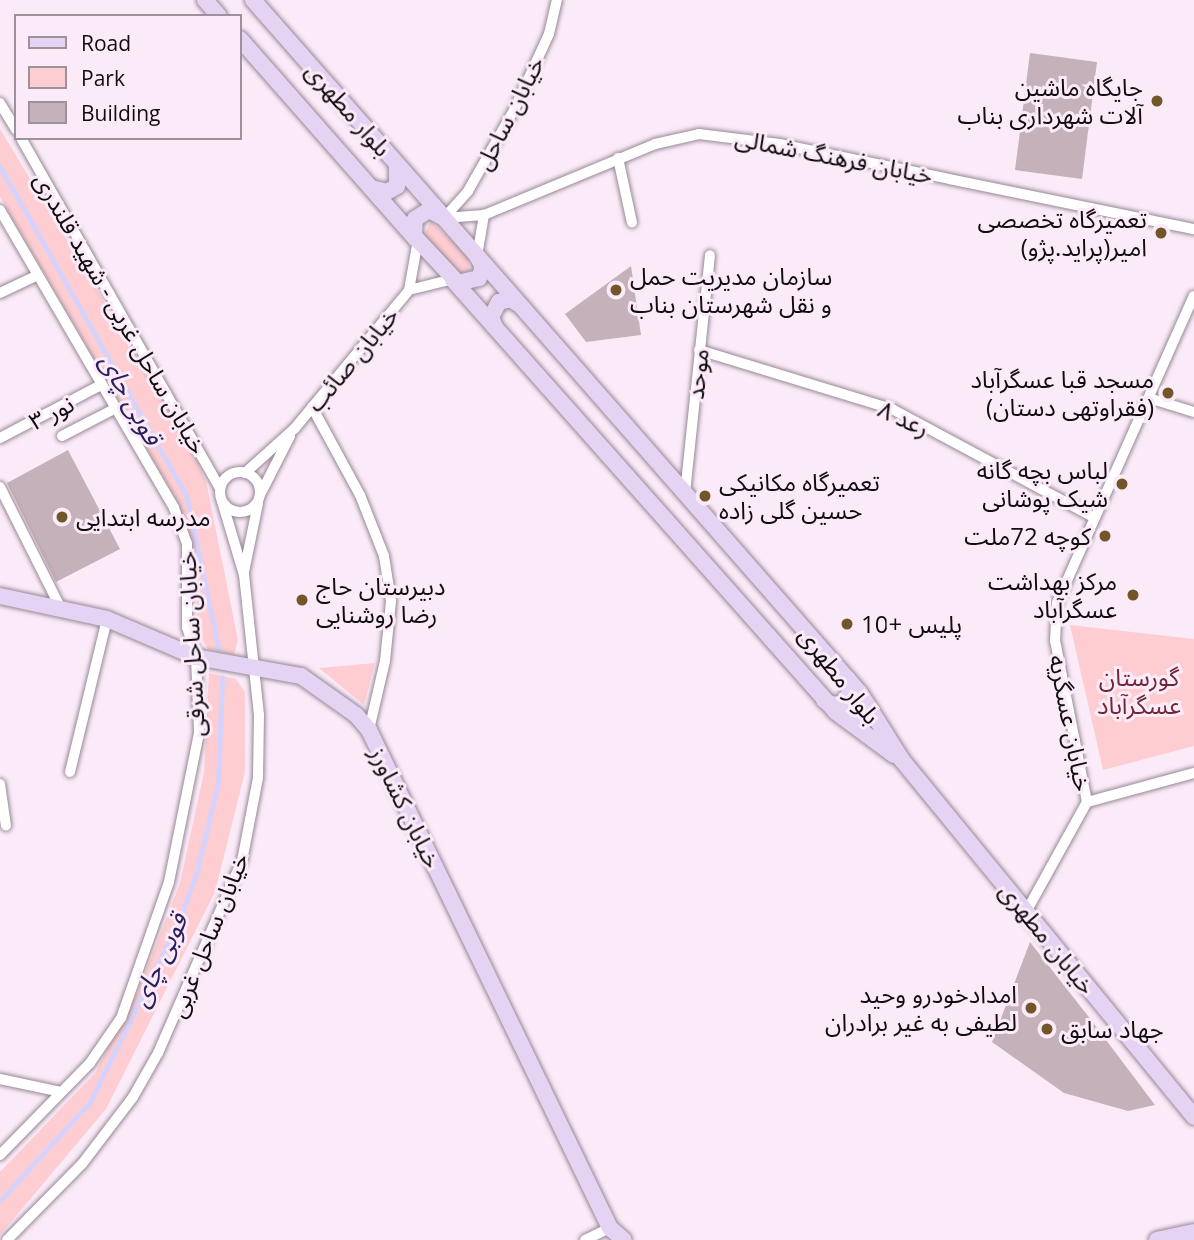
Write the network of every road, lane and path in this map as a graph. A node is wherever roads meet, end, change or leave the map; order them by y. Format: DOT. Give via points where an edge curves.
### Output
graph roads {
  1 [pos="205,0"];
  2 [pos="253,0"];
  3 [pos="557,0"];
  4 [pos="217,14"];
  5 [pos="242,41"];
  6 [pos="0,103"];
  7 [pos="14,127"];
  8 [pos="22,140"];
  9 [pos="618,158"];
  10 [pos="397,165"];
  11 [pos="372,188"];
  12 [pos="0,210"];
  13 [pos="484,215"];
  14 [pos="444,218"];
  15 [pos="632,223"];
  16 [pos="1194,229"];
  17 [pos="418,240"];
  18 [pos="710,255"];
  19 [pos="477,256"];
  20 [pos="38,275"];
  21 [pos="453,279"];
  22 [pos="409,290"];
  23 [pos="0,293"];
  24 [pos="1194,296"];
  25 [pos="520,305"];
  26 [pos="495,327"];
  27 [pos="699,350"];
  28 [pos="101,385"];
  29 [pos="1149,398"];
  30 [pos="312,407"];
  31 [pos="114,409"];
  32 [pos="1194,412"];
  33 [pos="295,428"];
  34 [pos="62,436"];
  35 [pos="0,438"];
  36 [pos="246,473"];
  37 [pos="0,487"];
  38 [pos="220,488"];
  39 [pos="685,493"];
  40 [pos="259,498"];
  41 [pos="222,501"];
  42 [pos="1095,517"];
  43 [pos="244,575"];
  44 [pos="0,596"];
  45 [pos="60,605"];
  46 [pos="107,619"];
  47 [pos="196,657"];
  48 [pos="252,670"];
  49 [pos="848,678"];
  50 [pos="824,699"];
  51 [pos="369,730"];
  52 [pos="902,760"];
  53 [pos="70,772"];
  54 [pos="1194,773"];
  55 [pos="0,784"];
  56 [pos="1087,802"];
  57 [pos="6,826"];
  58 [pos="1026,912"];
  59 [pos="0,1079"];
  60 [pos="61,1092"];
  61 [pos="1194,1117"];
  62 [pos="0,1154"];
  63 [pos="610,1228"];
  64 [pos="1194,1232"];
  65 [pos="6,1240"];
  66 [pos="585,1240"];
  67 [pos="624,1240"];
  68 [pos="1157,1240"];
  1 -- 4 [label="main road"];
  2 -- 10 [label="main road, بلوار مطهری"];
  3 -- 14 [label="street, خیابان ساحل" via="549,34 514,110 468,191"];
  5 -- 11 [label="main road, بلوار مطهری"];
  6 -- 7 [label="street"];
  8 -- 38 [label="street, خیابان ساحل غربی - شهید قلندری"];
  9 -- 13 [label="street, خیابان فرهنگ شمالی"];
  9 -- 15 [label="street"];
  9 -- 16 [label="street, خیابان فرهنگ شمالی" via="699,134 745,137"];
  10 -- 11 [label="main road" via="397,186 387,192"];
  10 -- 14 [label="main road, بلوار مطهری"];
  11 -- 17 [label="main road, بلوار مطهری"];
  12 -- 20 [label="street, خیابان ساحل شرقی"];
  13 -- 14 [label="street, خیابان فرهنگ شمالی"];
  13 -- 19 [label="street"];
  14 -- 17 [label="main road" via="434,211 418,215 412,230"];
  14 -- 19 [label="main road, بلوار مطهری"];
  17 -- 21 [label="main road, بلوار مطهری"];
  17 -- 22 [label="street, خیابان صائب"];
  18 -- 27 [label="street, موحد"];
  19 -- 21 [label="main road" via="482,267 479,278 469,284"];
  19 -- 25 [label="main road, بلوار مطهری"];
  20 -- 23 [label="street"];
  20 -- 28 [label="street, خیابان ساحل شرقی"];
  21 -- 22 [label="street, خیابان صائب"];
  21 -- 26 [label="main road, بلوار مطهری"];
  22 -- 30 [label="street, خیابان صائب"];
  24 -- 29 [label="street, خیابان عسگریه"];
  25 -- 26 [label="main road" via="510,299 494,306"];
  25 -- 39 [label="main road, بلوار مطهری"];
  26 -- 50 [label="main road, بلوار مطهری"];
  27 -- 39 [label="street, موحد"];
  27 -- 42 [label="street, رعد ۸" via="892,409"];
  28 -- 31 [label="street, خیابان ساحل شرقی"];
  28 -- 35 [label="street, نور ۳"];
  29 -- 32 [label="street"];
  29 -- 42 [label="street, خیابان عسگریه"];
  30 -- 33 [label="street, خیابان صائب"];
  30 -- 51 [label="street" via="360,495 384,556 391,601 385,661"];
  31 -- 34 [label="street"];
  31 -- 47 [label="street, خیابان ساحل شرقی" via="174,508 187,543 187,627"];
  33 -- 36 [label="street, خیابان صائب"];
  33 -- 40 [label="street, خیابان صائب"];
  36 -- 38 [label="street" via="233,474"];
  36 -- 40 [label="street"];
  37 -- 45 [label="street"];
  38 -- 41 [label="street"];
  39 -- 49 [label="main road, بلوار مطهری"];
  40 -- 41 [label="street" via="237,512"];
  40 -- 43 [label="street, خیابان ساحل غربی"];
  41 -- 43 [label="street, خیابان ساحل غربی"];
  42 -- 56 [label="street, خیابان عسگریه" via="1059,596 1054,626"];
  43 -- 48 [label="street, خیابان ساحل غربی"];
  44 -- 45 [label="main road, خیابان کشاورز"];
  45 -- 46 [label="main road, خیابان کشاورز"];
  46 -- 47 [label="main road, خیابان کشاورز"];
  46 -- 53 [label="street"];
  47 -- 48 [label="main road, خیابان کشاورز"];
  47 -- 60 [label="street, خیابان ساحل شرقی" via="198,733 169,882 121,1018"];
  48 -- 51 [label="main road, خیابان کشاورز" via="286,671 312,681"];
  48 -- 65 [label="street, خیابان ساحل غربی" via="260,715 258,779 242,861 218,922 133,1097 82,1164"];
  49 -- 50 [label="main road" via="852,688 848,699 832,705"];
  49 -- 52 [label="main road, بلوار مطهری"];
  50 -- 52 [label="main road, بلوار مطهری"];
  51 -- 63 [label="main road, خیابان کشاورز"];
  52 -- 58 [label="main road, خیابان مطهری"];
  54 -- 56 [label="street"];
  55 -- 57 [label="street"];
  56 -- 58 [label="street, خیابان عسگریه"];
  58 -- 61 [label="main road, خیابان مطهری"];
  59 -- 60 [label="street"];
  60 -- 62 [label="street, خیابان ساحل شرقی"];
  63 -- 66 [label="street"];
  63 -- 67 [label="main road, خیابان کشاورز"];
  64 -- 68 [label="main road"];
}
